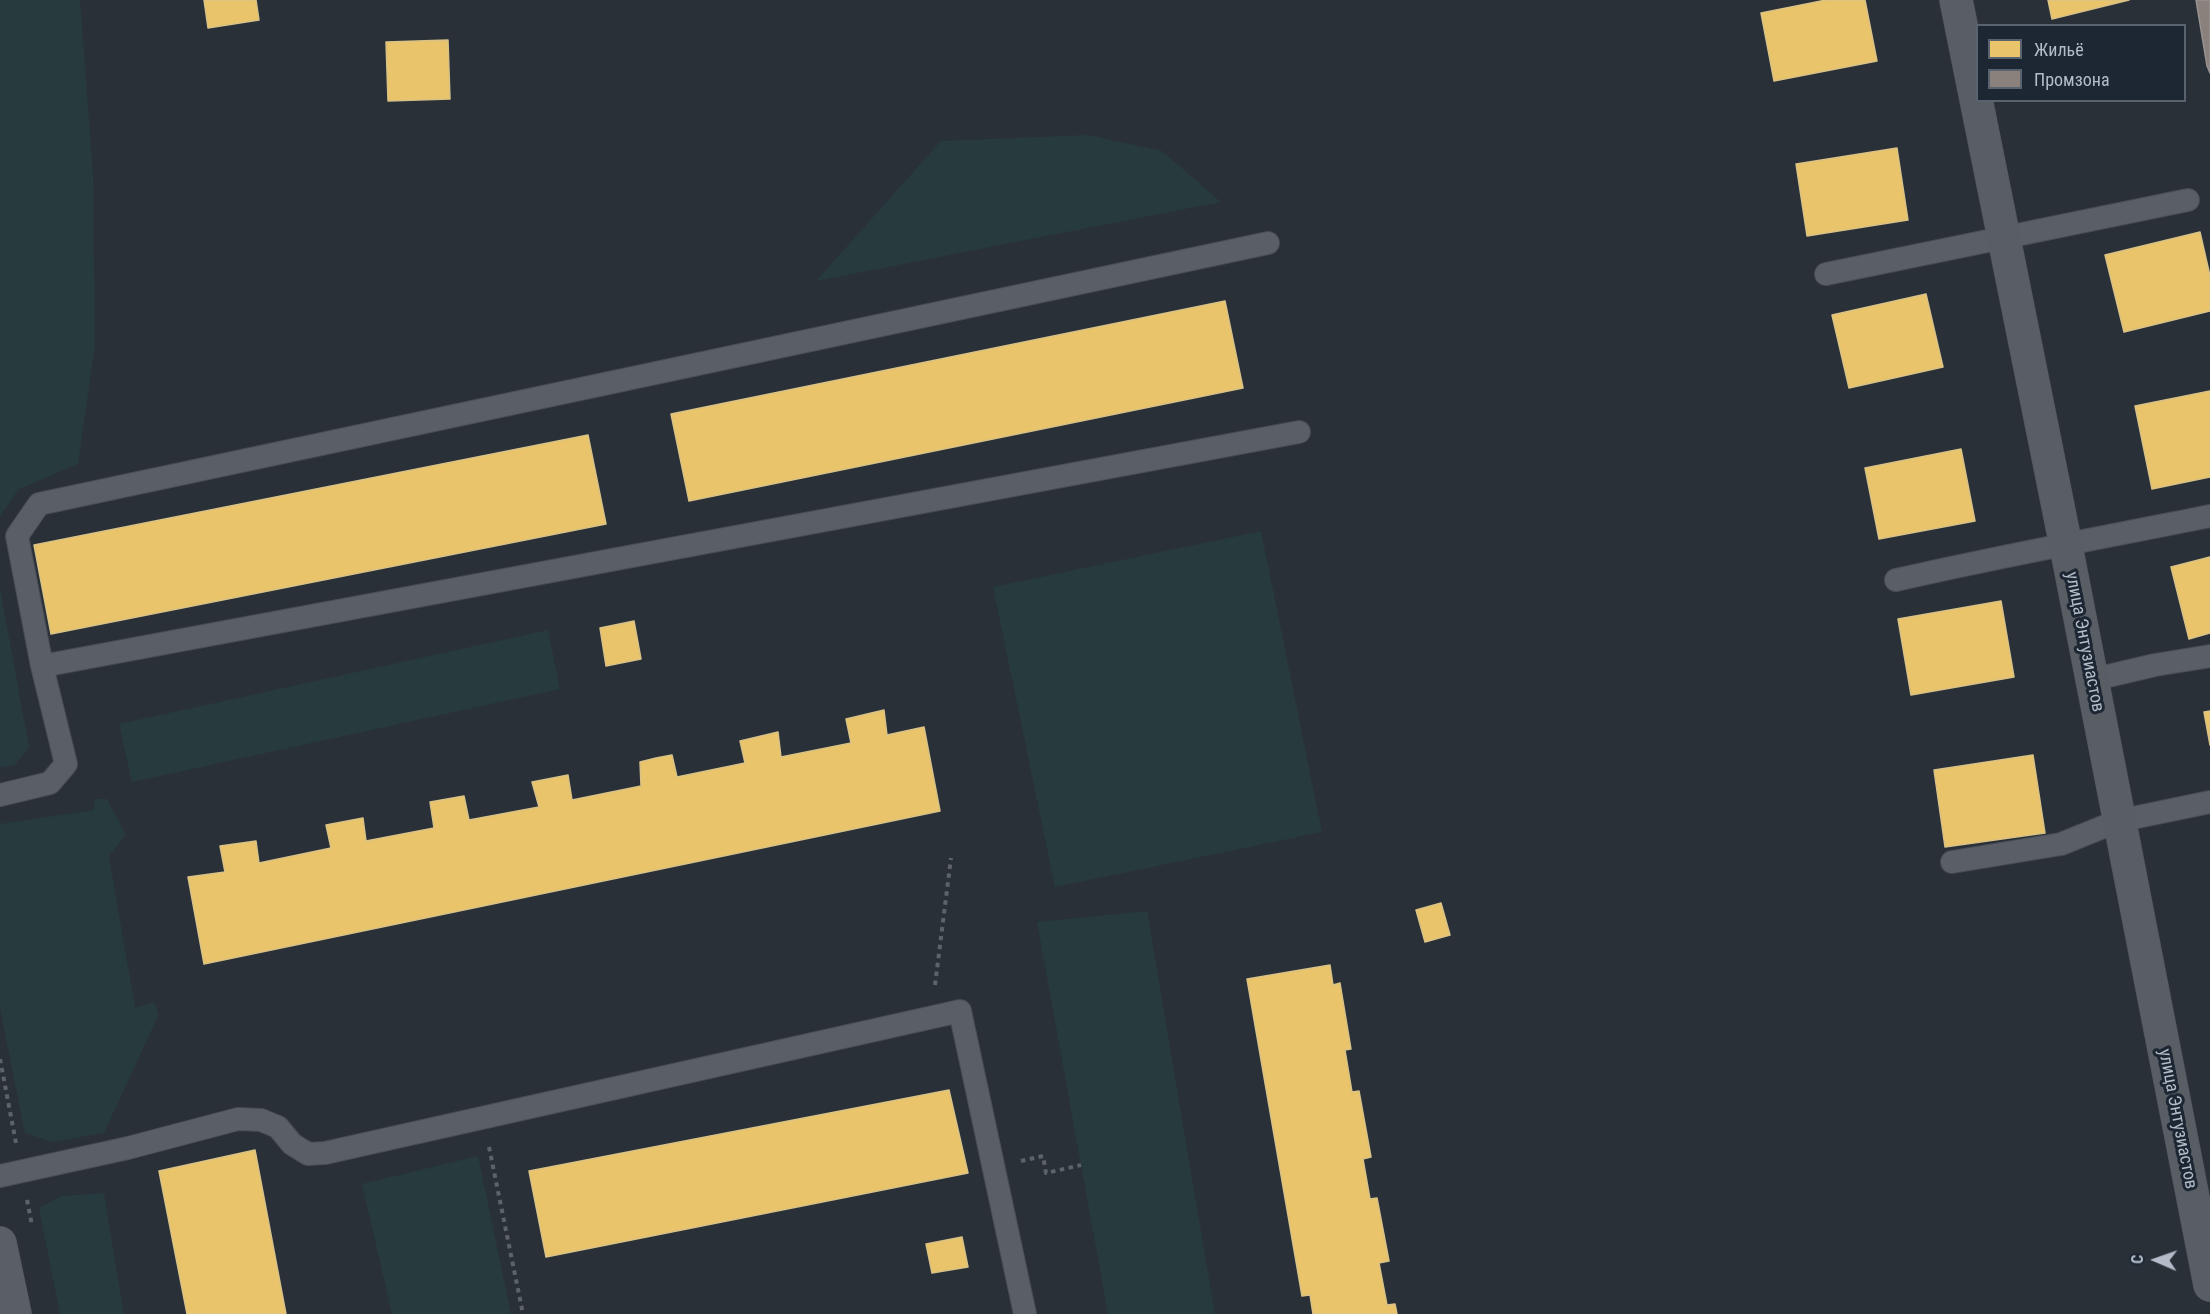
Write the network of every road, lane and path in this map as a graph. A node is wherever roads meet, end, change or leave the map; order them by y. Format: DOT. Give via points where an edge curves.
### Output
graph roads {
  1 [pos="1956,0"];
  2 [pos="1976,101"];
  3 [pos="1976,102"];
  4 [pos="2188,200"];
  5 [pos="2003,238"];
  6 [pos="1268,243"];
  7 [pos="1826,274"];
  8 [pos="1299,432"];
  9 [pos="2210,516"];
  10 [pos="2066,546"];
  11 [pos="1896,580"];
  12 [pos="2210,656"];
  13 [pos="42,666"];
  14 [pos="2091,680"];
  15 [pos="0,795"];
  16 [pos="2210,802"];
  17 [pos="2118,821"];
  18 [pos="1952,862"];
  19 [pos="483,1118"];
  20 [pos="1081,1165"];
  21 [pos="994,1166"];
  22 [pos="0,1176"];
  23 [pos="0,1243"];
  24 [pos="2210,1285"];
  25 [pos="15,1314"];
  26 [pos="523,1314"];
  27 [pos="1025,1314"];
  1 -- 2 [label="main road, улица Энтузиастов"];
  3 -- 5 [label="main road, улица Энтузиастов"];
  4 -- 5 [label="lane"];
  5 -- 7 [label="lane"];
  5 -- 10 [label="main road, улица Энтузиастов"];
  6 -- 13 [label="lane" via="39,504 17,536"];
  8 -- 13 [label="lane"];
  9 -- 10 [label="lane"];
  10 -- 11 [label="lane" via="2000,556"];
  10 -- 14 [label="main road, улица Энтузиастов"];
  12 -- 14 [label="lane"];
  13 -- 15 [label="lane" via="66,764 50,783"];
  14 -- 17 [label="main road, улица Энтузиастов"];
  16 -- 17 [label="lane"];
  17 -- 18 [label="lane" via="2061,844"];
  17 -- 24 [label="main road, улица Энтузиастов"];
  19 -- 21 [label="lane" via="960,1011"];
  19 -- 22 [label="lane" via="308,1154 292,1144 278,1127 261,1120 238,1119"];
  19 -- 26 [label="path"];
  20 -- 21 [label="path" via="1046,1173 1043,1156"];
  21 -- 27 [label="lane"];
  23 -- 25 [label="street"];
}
